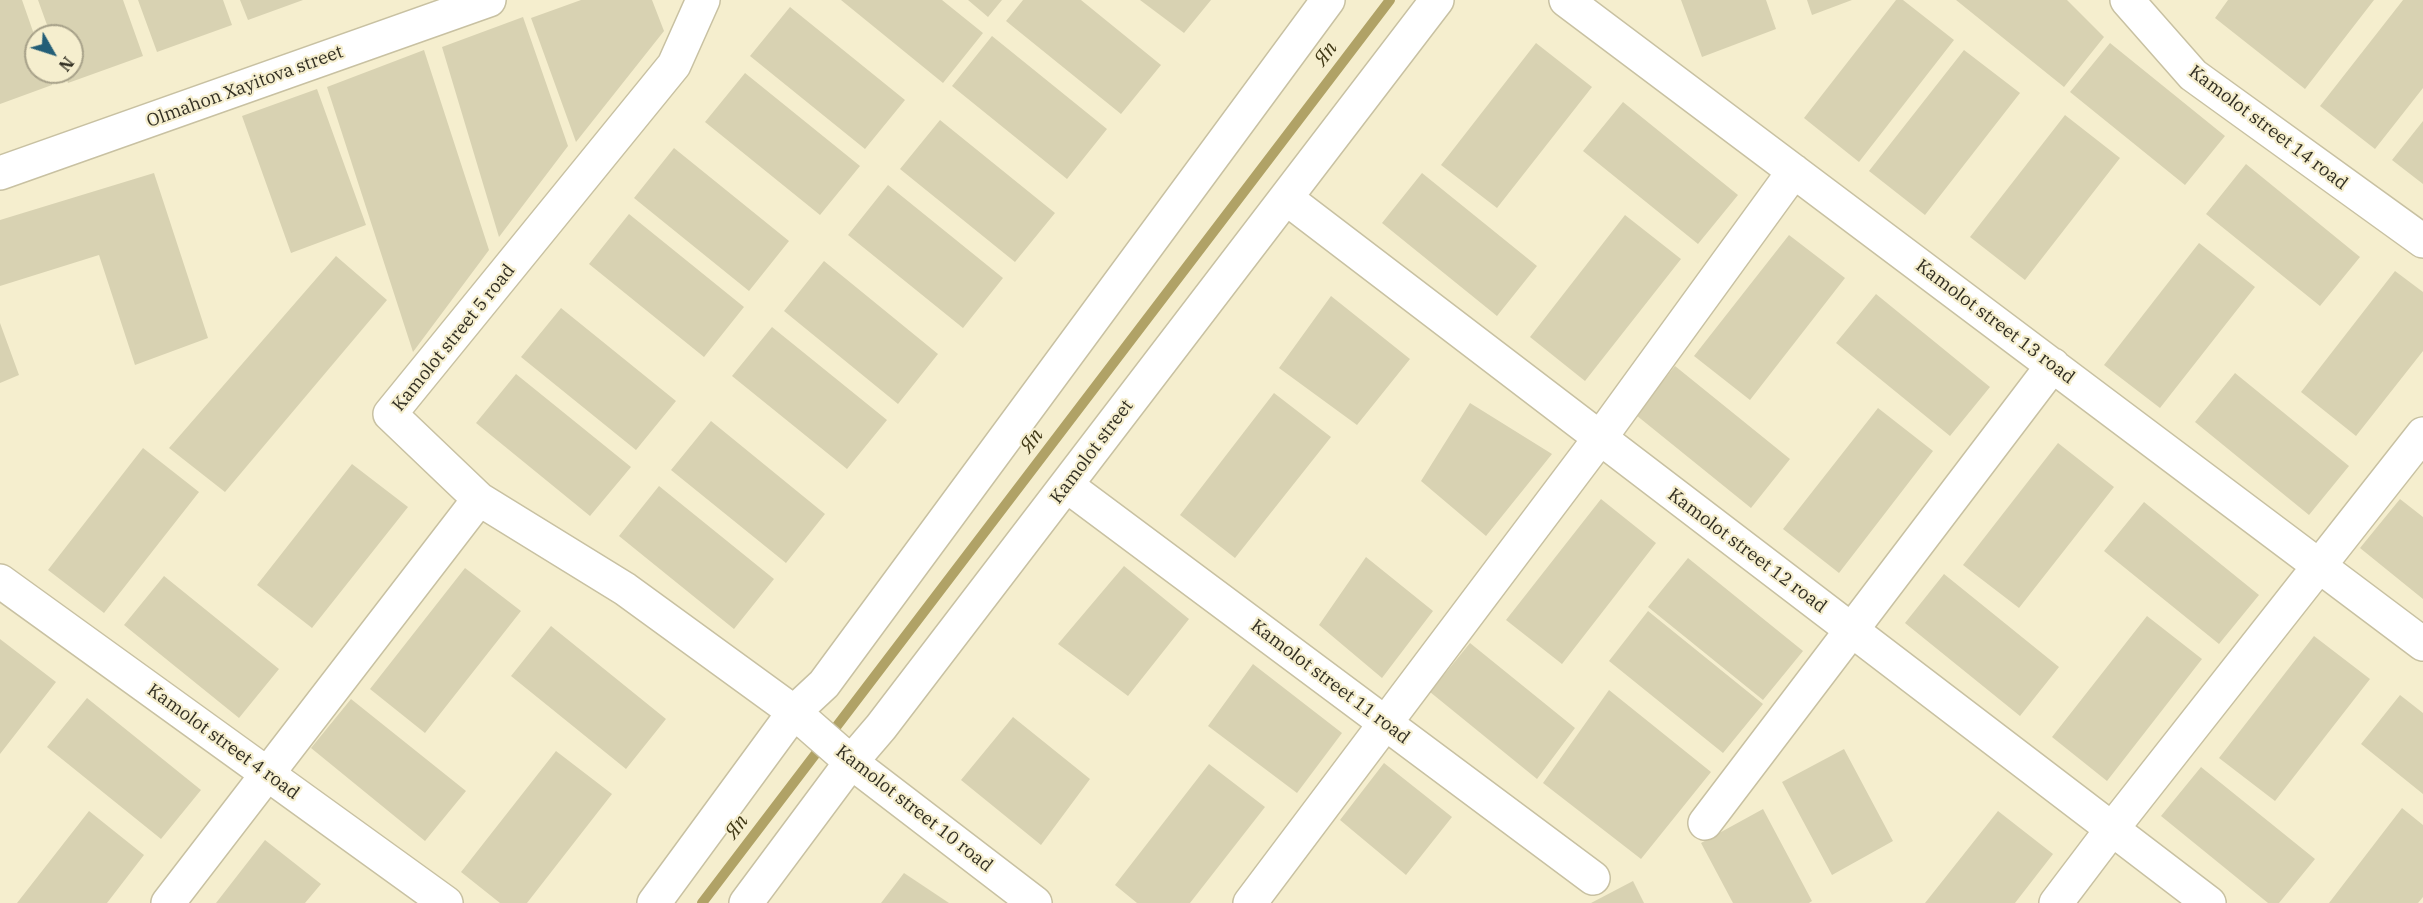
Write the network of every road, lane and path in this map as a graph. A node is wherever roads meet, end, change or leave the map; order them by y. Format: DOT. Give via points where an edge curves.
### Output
graph roads {
  1 [pos="489,0"];
  2 [pos="703,0"];
  3 [pos="1328,0"];
  4 [pos="1437,0"];
  5 [pos="1566,0"];
  6 [pos="2127,0"];
  7 [pos="1794,171"];
  8 [pos="0,173"];
  9 [pos="1286,198"];
  10 [pos="2423,241"];
  11 [pos="2053,366"];
  12 [pos="2423,434"];
  13 [pos="1600,438"];
  14 [pos="1066,485"];
  15 [pos="479,499"];
  16 [pos="2319,566"];
  17 [pos="0,581"];
  18 [pos="1851,630"];
  19 [pos="2423,644"];
  20 [pos="794,712"];
  21 [pos="1386,723"];
  22 [pos="851,762"];
  23 [pos="267,775"];
  24 [pos="1705,823"];
  25 [pos="2112,829"];
  26 [pos="1593,878"];
  27 [pos="168,903"];
  28 [pos="446,903"];
  29 [pos="654,903"];
  30 [pos="746,903"];
  31 [pos="1035,903"];
  32 [pos="1250,903"];
  33 [pos="2056,903"];
  34 [pos="2209,903"];
  1 -- 8 [label="street, Olmahon Xayitova street"];
  2 -- 15 [label="street, Kamolot street 5 road" via="675,65 390,414"];
  3 -- 20 [label="street" via="832,674"];
  4 -- 9 [label="street, Kamolot street"];
  5 -- 7 [label="street, Kamolot street 13 road"];
  6 -- 10 [label="street, Kamolot street 14 road" via="2193,75"];
  7 -- 11 [label="street, Kamolot street 13 road"];
  7 -- 13 [label="street"];
  9 -- 13 [label="street, Kamolot street 12 road"];
  9 -- 14 [label="street, Kamolot street"];
  11 -- 16 [label="street, Kamolot street 13 road"];
  11 -- 18 [label="street"];
  12 -- 16 [label="street"];
  13 -- 18 [label="street, Kamolot street 12 road"];
  13 -- 21 [label="street"];
  14 -- 21 [label="street, Kamolot street 11 road"];
  14 -- 22 [label="street, Kamolot street"];
  15 -- 20 [label="street, Kamolot street 5 road" via="624,589"];
  15 -- 23 [label="street"];
  16 -- 19 [label="street, Kamolot street 13 road"];
  16 -- 25 [label="street"];
  17 -- 23 [label="street, Kamolot street 4 road"];
  18 -- 24 [label="street"];
  18 -- 25 [label="street, Kamolot street 12 road"];
  20 -- 22 [label="street, Kamolot street 10 road"];
  20 -- 29 [label="street"];
  21 -- 26 [label="street, Kamolot street 11 road"];
  21 -- 32 [label="street"];
  22 -- 30 [label="street, Kamolot street"];
  22 -- 31 [label="street, Kamolot street 10 road"];
  23 -- 27 [label="street"];
  23 -- 28 [label="street, Kamolot street 4 road"];
  25 -- 33 [label="street"];
  25 -- 34 [label="street, Kamolot street 12 road"];
}
